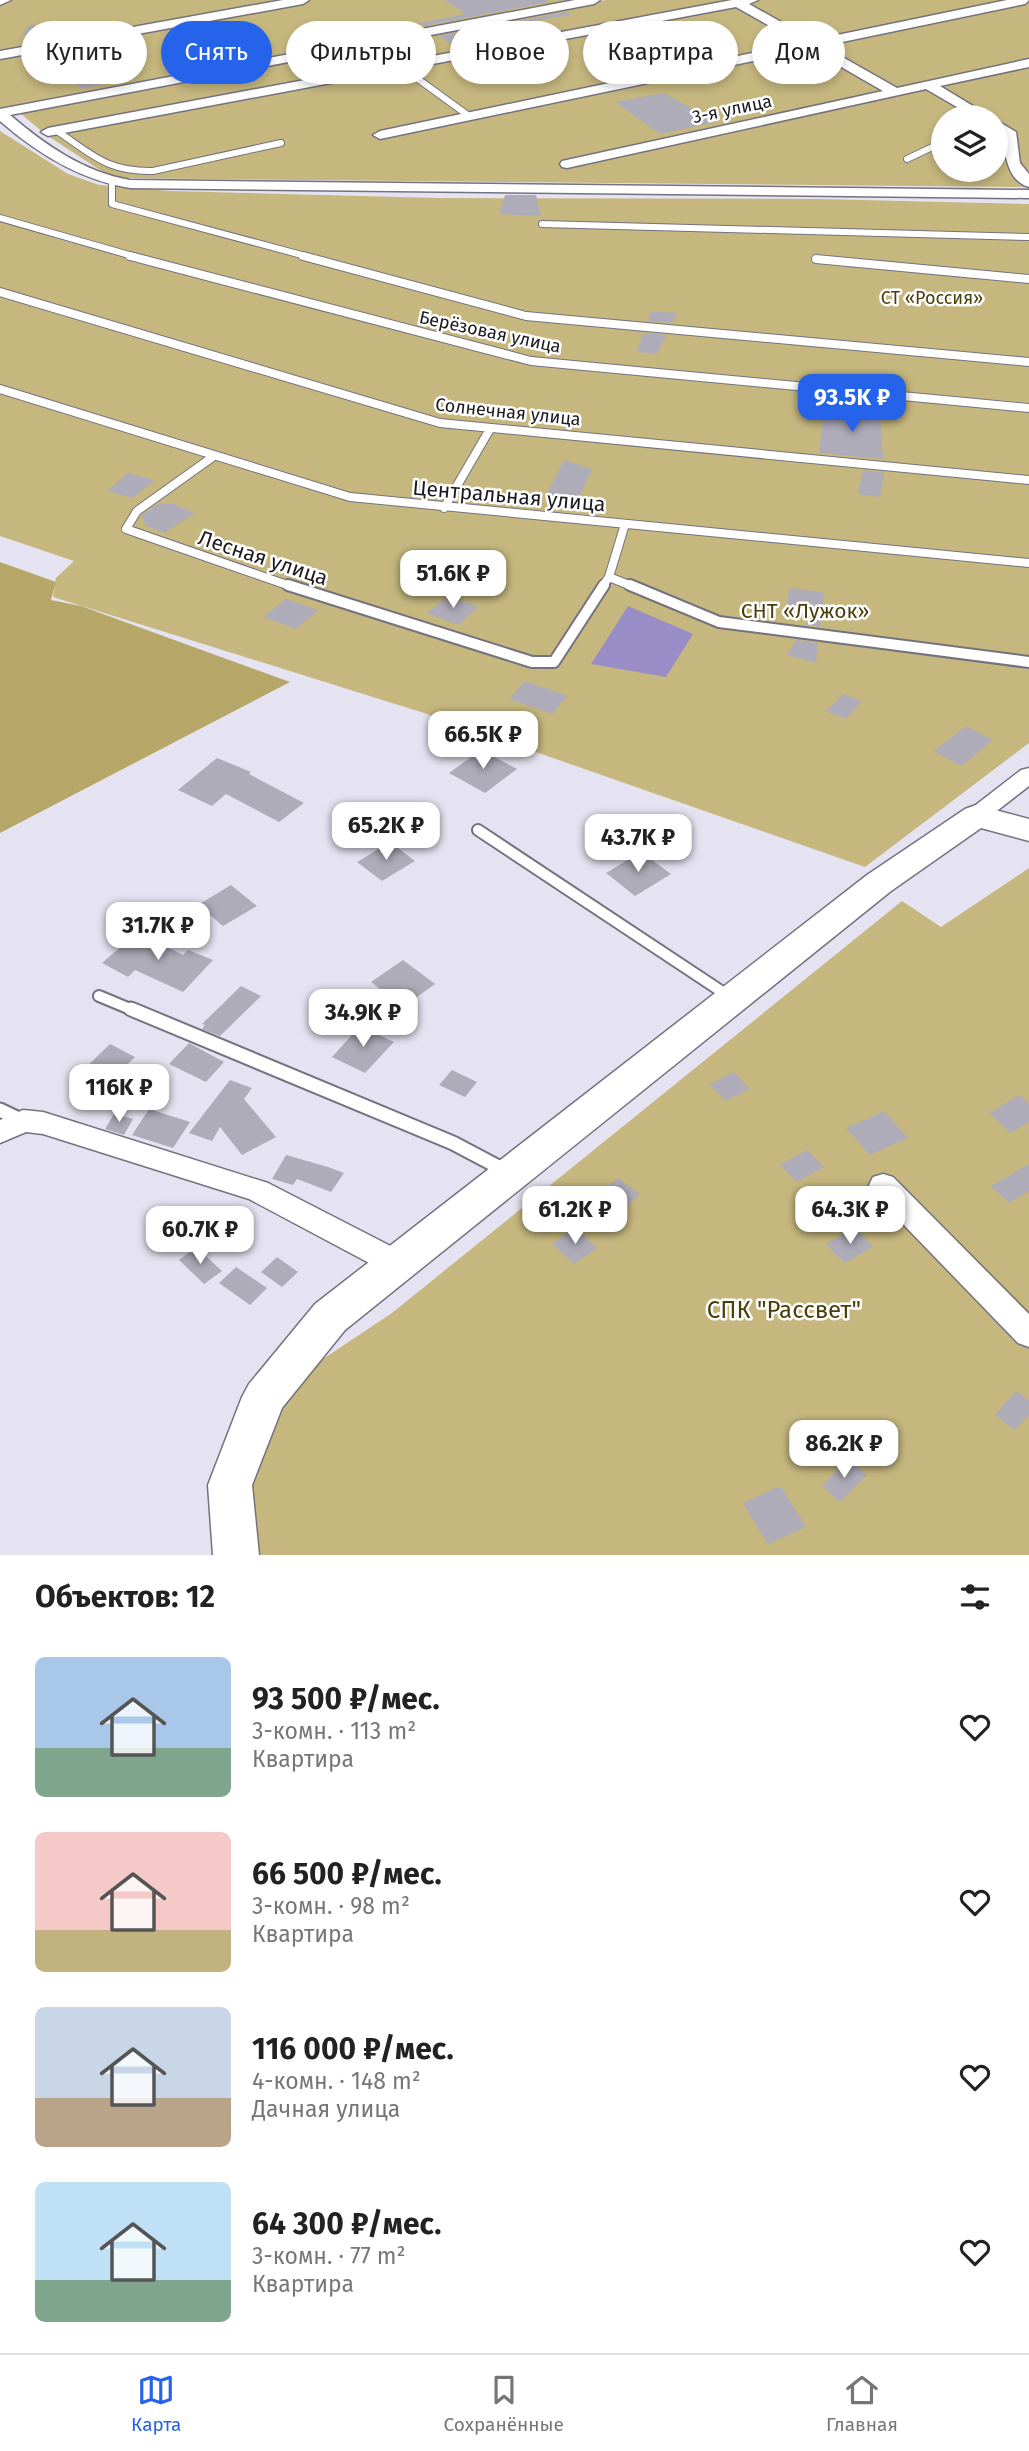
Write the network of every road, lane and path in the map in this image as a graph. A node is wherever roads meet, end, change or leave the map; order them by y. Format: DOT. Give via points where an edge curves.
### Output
graph roads {
  1 [pos="5,0"];
  2 [pos="303,0"];
  3 [pos="594,0"];
  4 [pos="1025,0"];
  5 [pos="0,1"];
  6 [pos="745,1"];
  7 [pos="776,21"];
  8 [pos="845,38"];
  9 [pos="0,55"];
  10 [pos="752,58"];
  11 [pos="436,59"];
  12 [pos="845,63"];
  13 [pos="1029,63"];
  14 [pos="304,84"];
  15 [pos="425,84"];
  16 [pos="930,86"];
  17 [pos="897,93"];
  18 [pos="963,105"];
  19 [pos="0,114"];
  20 [pos="470,116"];
  21 [pos="52,131"];
  22 [pos="1008,131"];
  23 [pos="380,135"];
  24 [pos="281,143"];
  25 [pos="931,148"];
  26 [pos="907,159"];
  27 [pos="567,164"];
  28 [pos="112,182"];
  29 [pos="1029,183"];
  30 [pos="1029,194"];
  31 [pos="0,218"];
  32 [pos="542,224"];
  33 [pos="1029,237"];
  34 [pos="816,259"];
  35 [pos="1029,279"];
  36 [pos="0,292"];
  37 [pos="1029,362"];
  38 [pos="0,389"];
  39 [pos="1029,408"];
  40 [pos="490,429"];
  41 [pos="214,456"];
  42 [pos="1029,480"];
  43 [pos="444,508"];
  44 [pos="625,524"];
  45 [pos="1029,563"];
  46 [pos="609,577"];
  47 [pos="1029,662"];
  48 [pos="1029,775"];
  49 [pos="976,816"];
  50 [pos="478,830"];
  51 [pos="1029,830"];
  52 [pos="99,996"];
  53 [pos="733,999"];
  54 [pos="8,1121"];
  55 [pos="511,1174"];
  56 [pos="883,1185"];
  57 [pos="398,1264"];
  58 [pos="1029,1334"];
  59 [pos="236,1555"];
  1 -- 5 [label="street"];
  2 -- 9 [label="street"];
  3 -- 19 [label="street"];
  4 -- 8 [label="street"];
  6 -- 7 [label="street"];
  6 -- 11 [label="street"];
  10 -- 20 [label="street"];
  12 -- 17 [label="street"];
  13 -- 16 [label="street, 3-я улица"];
  14 -- 21 [label="street"];
  15 -- 20 [label="lane"];
  16 -- 17 [label="street, 3-я улица"];
  16 -- 18 [label="street"];
  17 -- 27 [label="street, 3-я улица"];
  19 -- 28 [label="street" via="79,169"];
  20 -- 23 [label="street"];
  21 -- 24 [label="lane" via="119,169 135,171"];
  22 -- 29 [label="street" via="1013,164"];
  25 -- 26 [label="lane"];
  28 -- 30 [label="street"];
  28 -- 37 [label="lane" via="112,204 526,316"];
  31 -- 39 [label="lane, Берёзовая улица" via="182,271 531,361"];
  32 -- 33 [label="lane"];
  34 -- 35 [label="lane"];
  36 -- 40 [label="lane, Солнечная улица" via="376,406 440,423"];
  38 -- 41 [label="lane, Центральная улица"];
  40 -- 42 [label="lane, Солнечная улица"];
  40 -- 43 [label="lane"];
  41 -- 43 [label="lane, Центральная улица" via="350,497"];
  41 -- 46 [label="lane, Лесная улица" via="137,511 126,529 532,662 554,662"];
  43 -- 44 [label="lane, Центральная улица"];
  44 -- 45 [label="lane, Центральная улица"];
  44 -- 46 [label="lane"];
  46 -- 47 [label="lane" via="719,622"];
  48 -- 49 [label="street"];
  49 -- 51 [label="street"];
  49 -- 53 [label="street" via="879,883"];
  50 -- 53 [label="lane"];
  52 -- 55 [label="lane" via="453,1143"];
  53 -- 55 [label="street"];
  54 -- 57 [label="street" via="43,1123 258,1191"];
  55 -- 57 [label="street"];
  56 -- 58 [label="street"];
  57 -- 59 [label="street" via="330,1317 264,1397 230,1485"];
}
